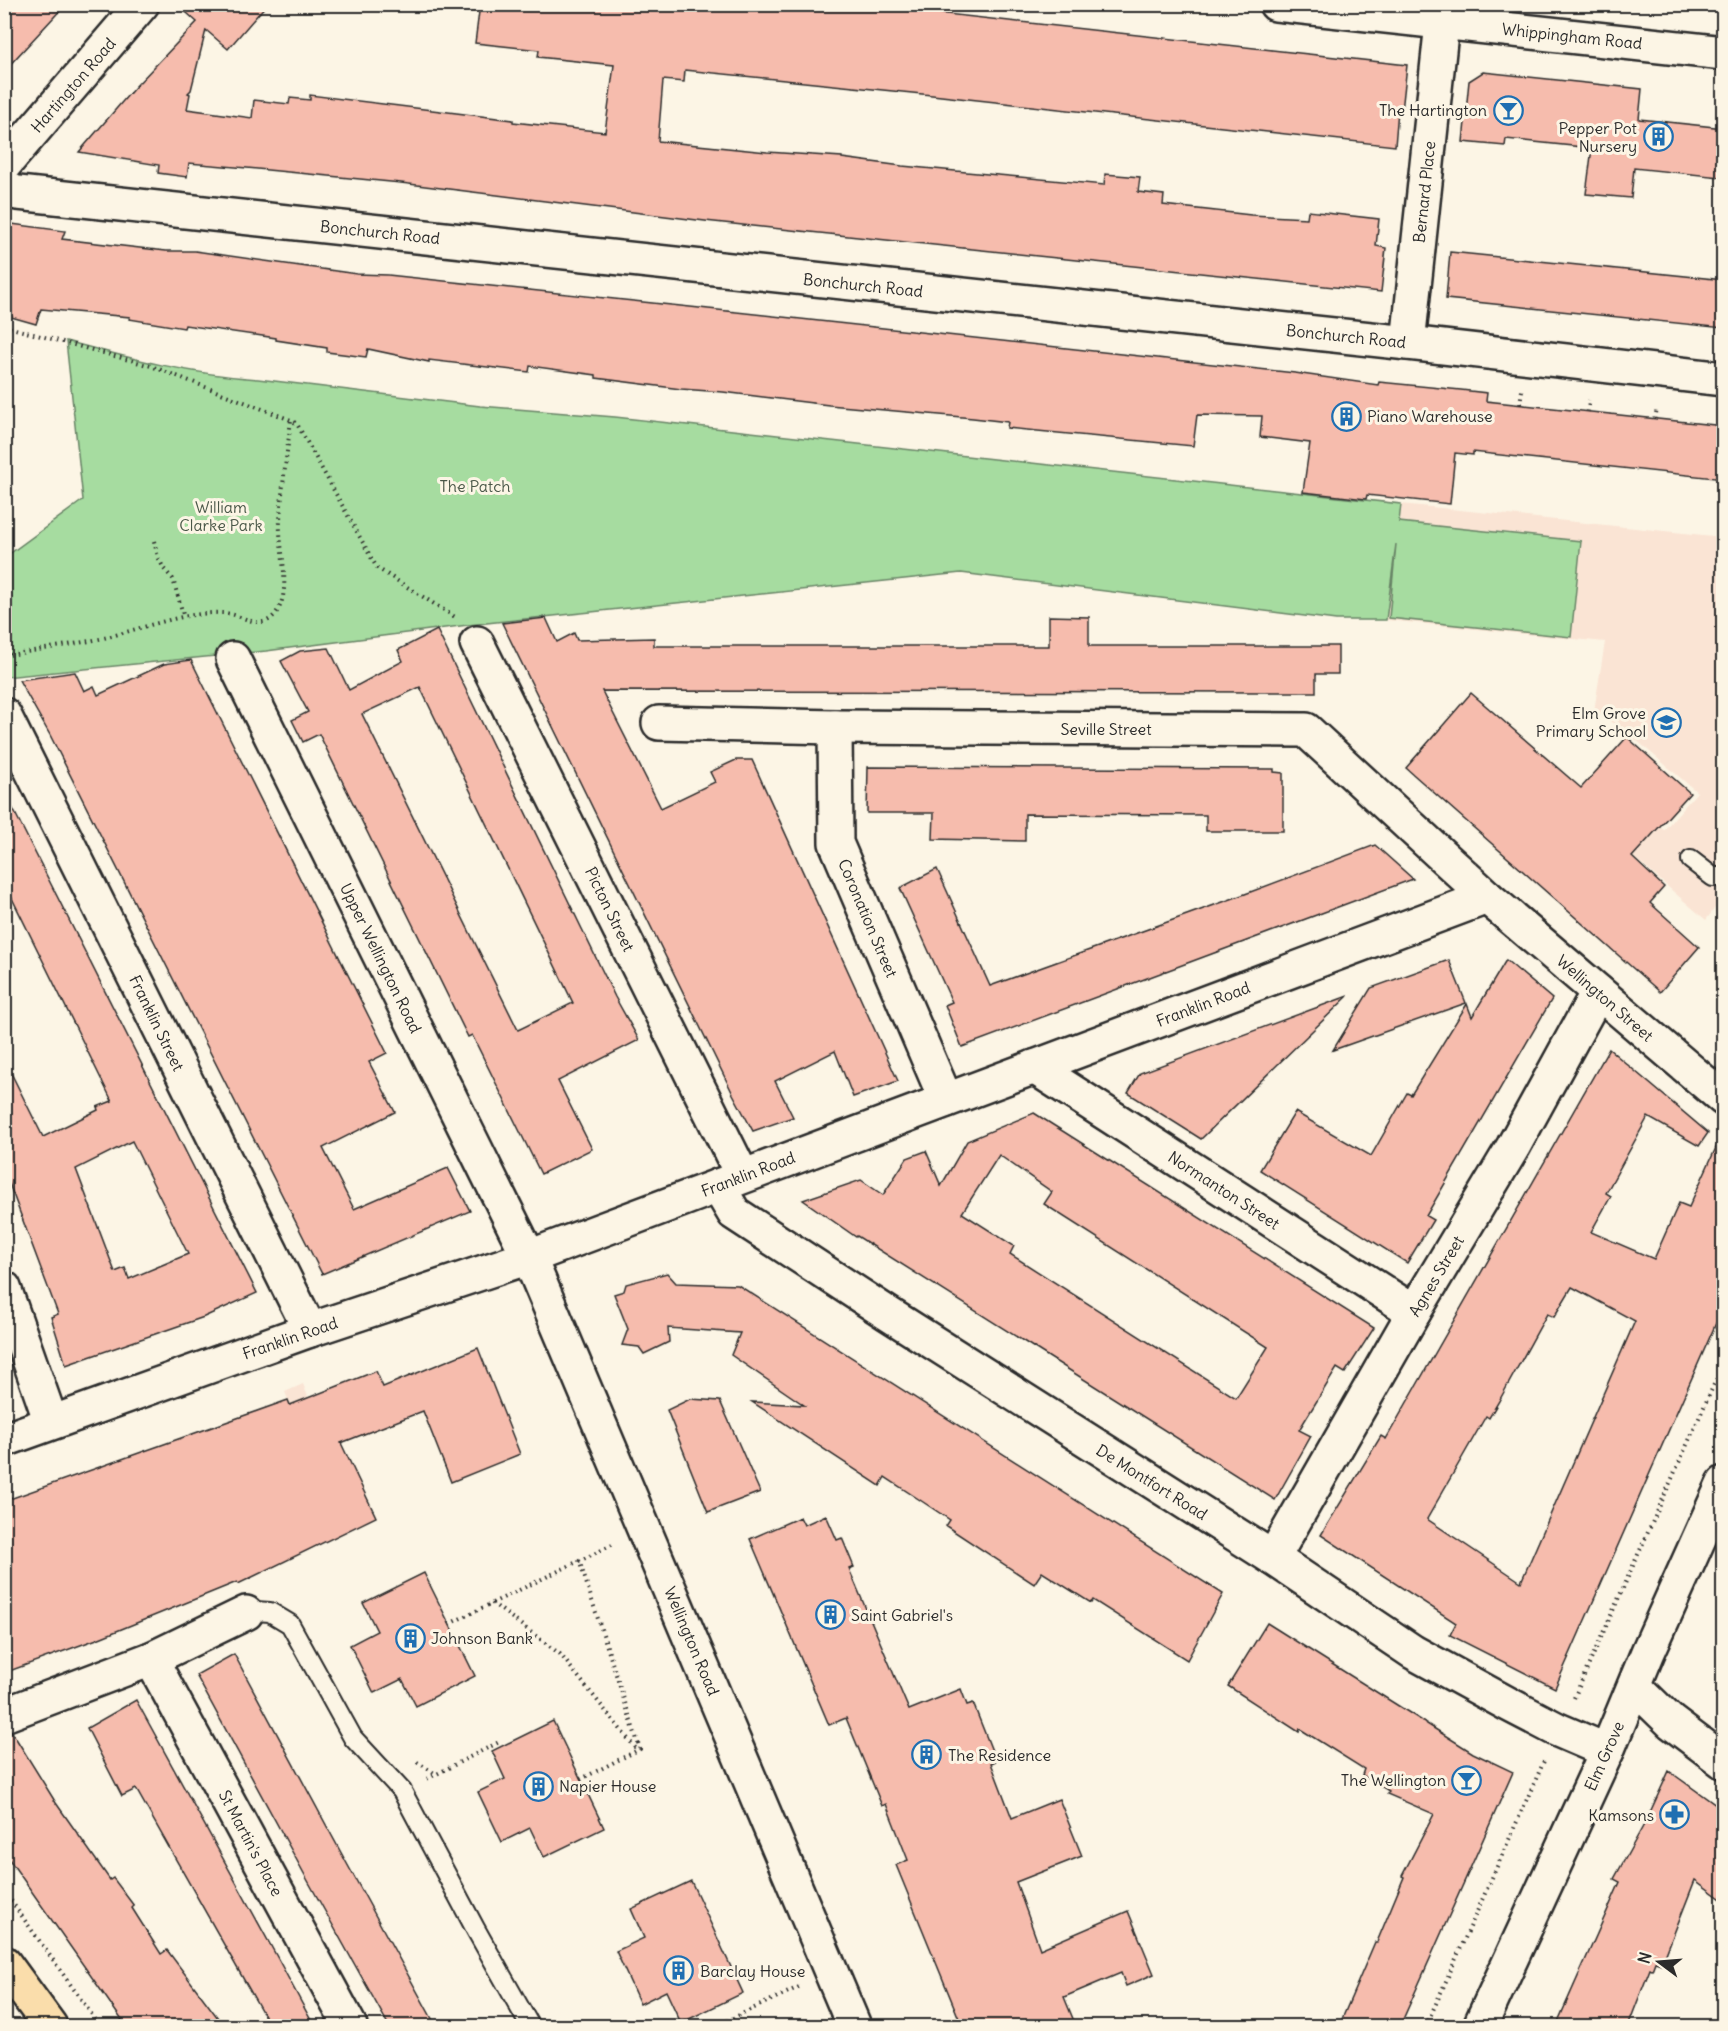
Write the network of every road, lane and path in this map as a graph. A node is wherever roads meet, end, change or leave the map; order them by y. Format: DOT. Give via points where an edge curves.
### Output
graph roads {
  1 [pos="142,4"];
  2 [pos="1276,4"];
  3 [pos="1443,13"];
  4 [pos="1724,53"];
  5 [pos="4,165"];
  6 [pos="4,186"];
  7 [pos="4,326"];
  8 [pos="1408,343"];
  9 [pos="1724,379"];
  10 [pos="1522,387"];
  11 [pos="1590,394"];
  12 [pos="1520,404"];
  13 [pos="1588,412"];
  14 [pos="1724,418"];
  15 [pos="291,420"];
  16 [pos="1722,426"];
  17 [pos="154,541"];
  18 [pos="184,618"];
  19 [pos="477,643"];
  20 [pos="4,656"];
  21 [pos="233,659"];
  22 [pos="4,715"];
  23 [pos="659,723"];
  24 [pos="835,727"];
  25 [pos="1691,860"];
  26 [pos="1724,877"];
  27 [pos="1487,897"];
  28 [pos="1598,992"];
  29 [pos="1034,1067"];
  30 [pos="1724,1099"];
  31 [pos="946,1100"];
  32 [pos="730,1180"];
  33 [pos="529,1257"];
  34 [pos="4,1288"];
  35 [pos="1414,1312"];
  36 [pos="310,1330"];
  37 [pos="1724,1362"];
  38 [pos="51,1422"];
  39 [pos="4,1440"];
  40 [pos="1724,1484"];
  41 [pos="612,1544"];
  42 [pos="1273,1558"];
  43 [pos="579,1560"];
  44 [pos="492,1603"];
  45 [pos="246,1613"];
  46 [pos="449,1624"];
  47 [pos="151,1659"];
  48 [pos="1635,1687"];
  49 [pos="4,1715"];
  50 [pos="1558,1730"];
  51 [pos="501,1741"];
  52 [pos="637,1750"];
  53 [pos="1607,1751"];
  54 [pos="1724,1762"];
  55 [pos="581,1779"];
  56 [pos="402,1791"];
  57 [pos="4,1891"];
  58 [pos="4,1963"];
  59 [pos="799,1987"];
  60 [pos="45,2024"];
  61 [pos="99,2026"];
  62 [pos="350,2026"];
  63 [pos="530,2026"];
  64 [pos="717,2026"];
  65 [pos="854,2026"];
  66 [pos="1426,2026"];
  67 [pos="1480,2026"];
  1 -- 5 [label="street, Hartington Road"];
  2 -- 3 [label="street, Whippingham Road"];
  3 -- 4 [label="street, Whippingham Road"];
  3 -- 8 [label="street, Bernard Place"];
  6 -- 8 [label="street, Bonchurch Road" via="18,193"];
  7 -- 15 [label="path" via="151,366"];
  8 -- 9 [label="street, Bonchurch Road"];
  10 -- 12 [label="path"];
  11 -- 13 [label="path"];
  14 -- 16 [label="path"];
  15 -- 18 [label="path" via="280,522 284,592 277,611 265,622 224,613"];
  15 -- 19 [label="path" via="297,424 377,568 468,625"];
  17 -- 18 [label="path" via="164,569 173,579"];
  18 -- 20 [label="path"];
  19 -- 32 [label="street, Picton Street"];
  21 -- 33 [label="street, Upper Wellington Road"];
  22 -- 36 [label="street, Franklin Street"];
  23 -- 24 [label="street, Seville Street"];
  24 -- 27 [label="street, Seville Street" via="1306,730"];
  24 -- 31 [label="street, Coronation Street" via="836,843"];
  25 -- 26 [label="lane" via="1713,877"];
  27 -- 28 [label="street, Wellington Street"];
  27 -- 29 [label="street, Franklin Road"];
  28 -- 30 [label="street, Wellington Street"];
  28 -- 35 [label="street, Agnes Street" via="1513,1147"];
  29 -- 31 [label="street, Franklin Road"];
  29 -- 35 [label="street, Normanton Street"];
  31 -- 32 [label="street, Franklin Road"];
  32 -- 33 [label="street, Franklin Road"];
  32 -- 42 [label="street, De Montfort Road" via="734,1213 739,1217"];
  33 -- 36 [label="street, Franklin Road"];
  33 -- 65 [label="street, Wellington Road"];
  34 -- 38 [label="street"];
  35 -- 42 [label="street, Agnes Street"];
  36 -- 38 [label="street, Franklin Road"];
  37 -- 50 [label="path"];
  38 -- 39 [label="street, Franklin Road"];
  40 -- 48 [label="street, Elm Grove"];
  41 -- 43 [label="path"];
  42 -- 50 [label="street, De Montfort Road" via="1413,1652"];
  43 -- 44 [label="path"];
  43 -- 52 [label="path"];
  44 -- 46 [label="path"];
  44 -- 52 [label="path" via="560,1654"];
  45 -- 47 [label="street"];
  45 -- 56 [label="lane" via="270,1612 290,1624 353,1738"];
  47 -- 49 [label="street"];
  47 -- 62 [label="street, St Martin's Place"];
  48 -- 53 [label="street, Elm Grove"];
  48 -- 54 [label="street" via="1671,1722"];
  50 -- 53 [label="street, De Montfort Road"];
  50 -- 66 [label="path"];
  51 -- 56 [label="path"];
  52 -- 55 [label="path"];
  53 -- 67 [label="street, Elm Grove"];
  56 -- 63 [label="lane"];
  57 -- 61 [label="path"];
  58 -- 60 [label="main road"];
  59 -- 64 [label="path"];
}
